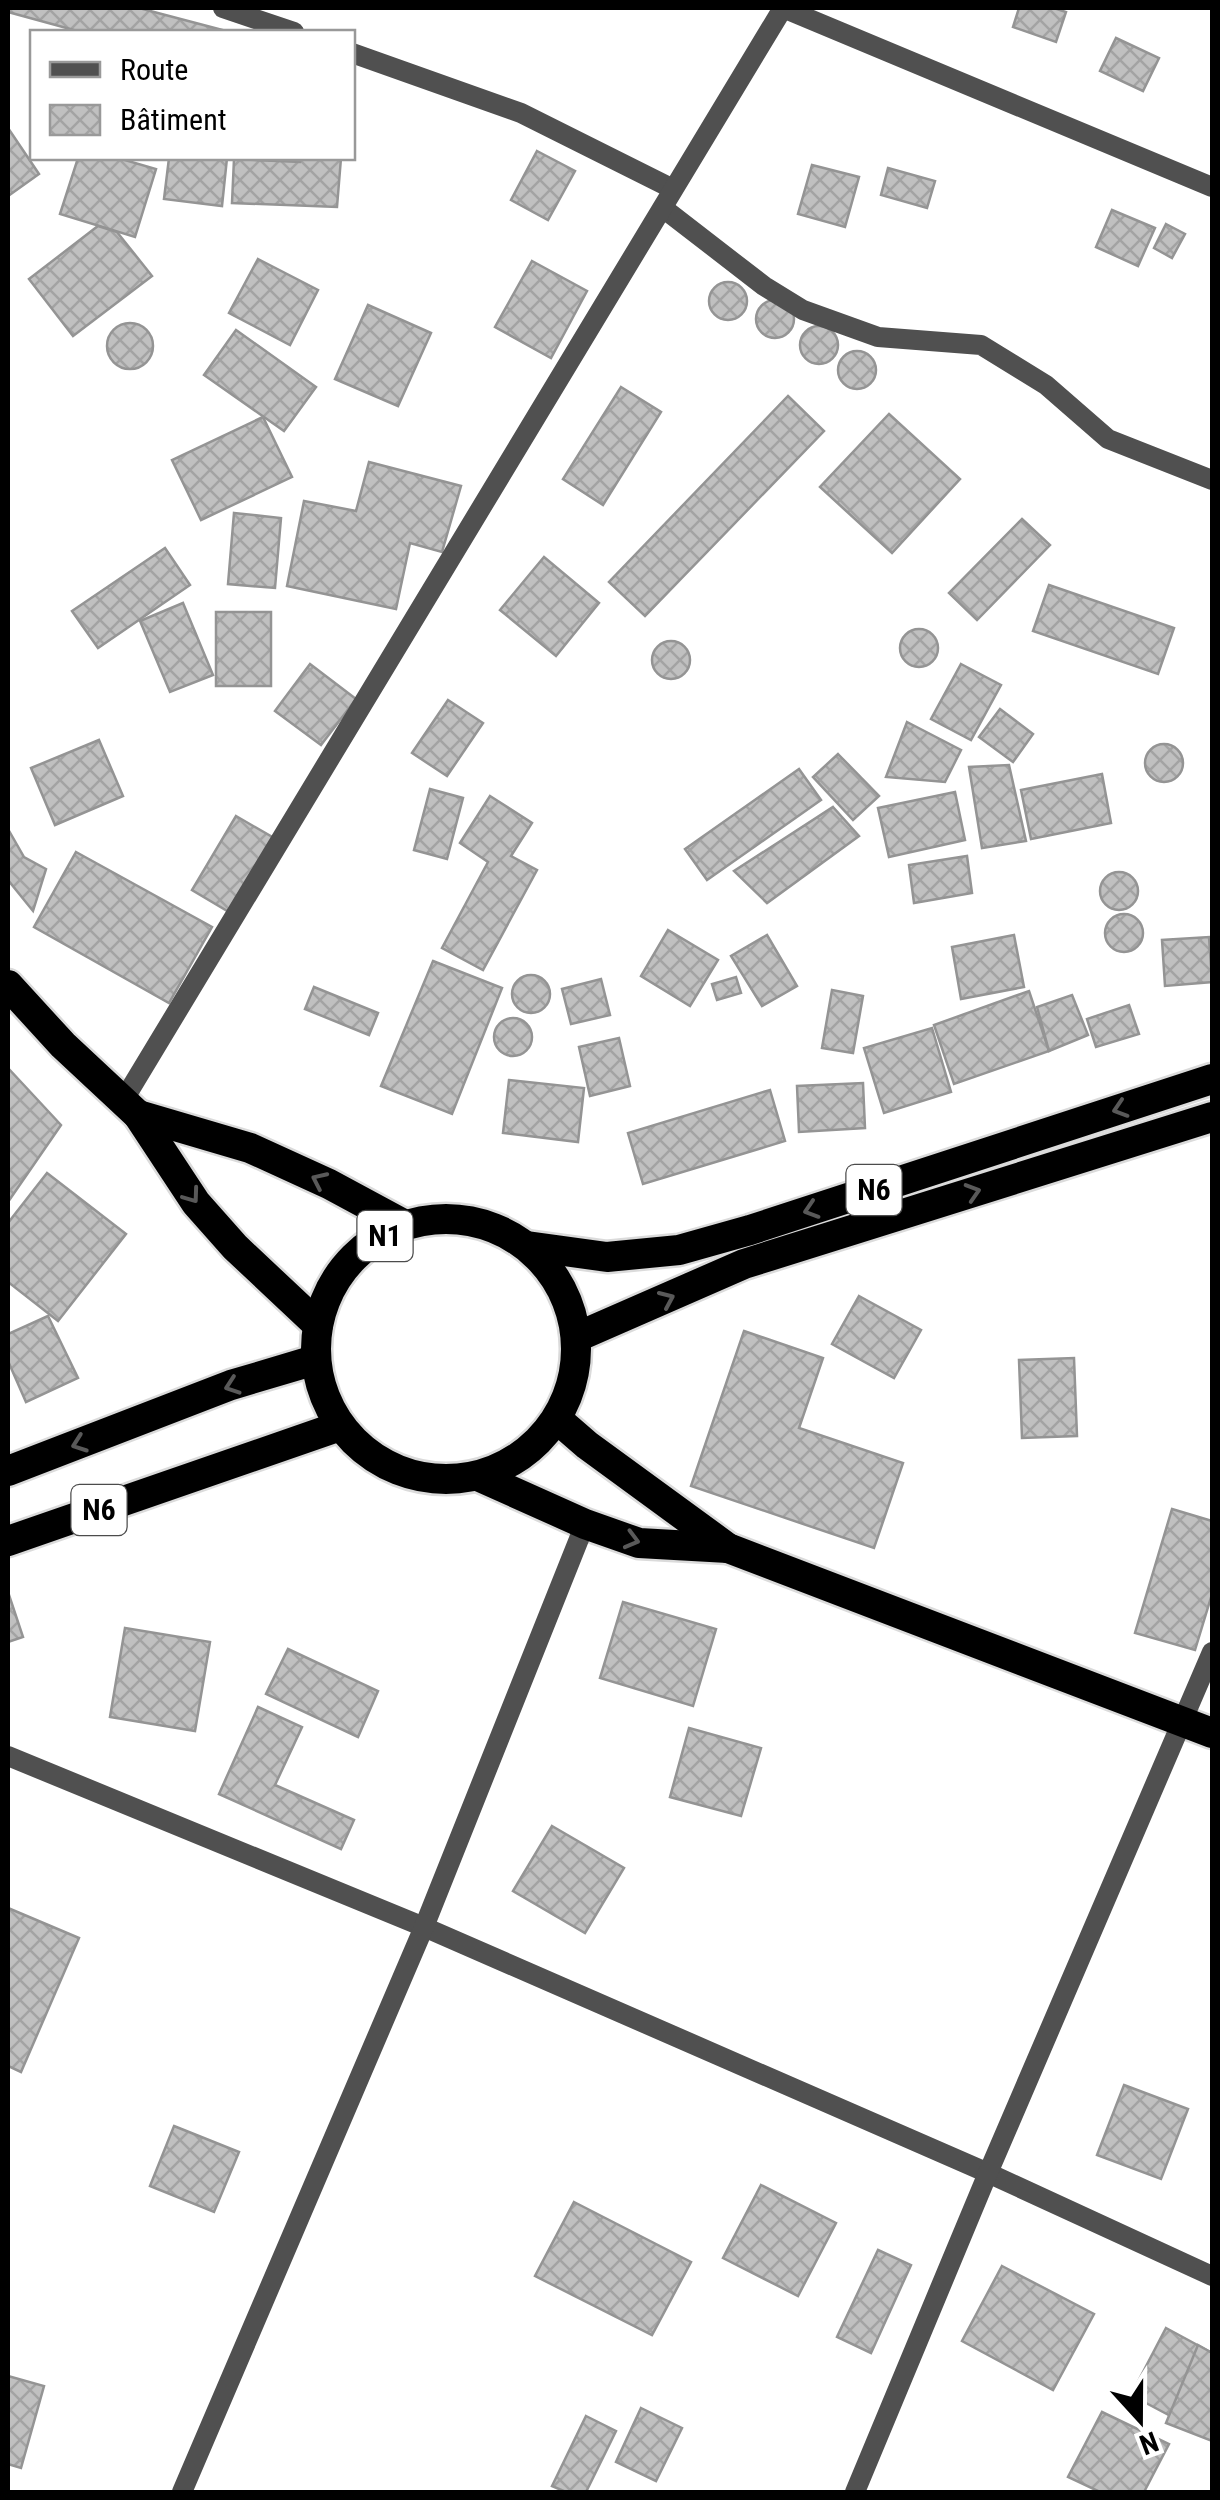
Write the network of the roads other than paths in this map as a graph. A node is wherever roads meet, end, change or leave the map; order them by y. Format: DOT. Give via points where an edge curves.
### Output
graph roads {
  1 [pos="223,8"];
  2 [pos="288,30"];
  3 [pos="355,54"];
  4 [pos="1212,187"];
  5 [pos="668,198"];
  6 [pos="1212,480"];
  7 [pos="8,985"];
  8 [pos="1212,1079"];
  9 [pos="130,1108"];
  10 [pos="1212,1117"];
  11 [pos="405,1225"];
  12 [pos="527,1246"];
  13 [pos="318,1325"];
  14 [pos="577,1337"];
  15 [pos="316,1360"];
  16 [pos="557,1419"];
  17 [pos="340,1426"];
  18 [pos="8,1471"];
  19 [pos="478,1476"];
  20 [pos="585,1524"];
  21 [pos="8,1541"];
  22 [pos="728,1548"];
  23 [pos="1212,1652"];
  24 [pos="1198,1727"];
  25 [pos="8,1756"];
  26 [pos="424,1926"];
  27 [pos="988,2173"];
  28 [pos="1212,2276"];
  29 [pos="182,2492"];
  30 [pos="855,2492"];
  1 -- 2 [label="street"];
  3 -- 5 [label="street" via="521,113"];
  4 -- 5 [label="street" via="783,8"];
  5 -- 6 [label="street" via="764,286 803,310 878,337 981,345 1046,385 1108,439"];
  5 -- 9 [label="street"];
  7 -- 9 [label="highway, N1"];
  8 -- 12 [label="highway, N6, one-way" via="679,1250 607,1257"];
  11 -- 9 [label="highway, N1, one-way" via="250,1148"];
  9 -- 13 [label="highway, N1, one-way" via="196,1203"];
  14 -- 10 [label="highway, N6, one-way" via="744,1264"];
  11 -- 12 [label="highway, N1" via="447,1218 489,1226"];
  11 -- 13 [label="highway, N1" via="345,1266"];
  12 -- 14 [label="highway, N1" via="552,1272"];
  13 -- 15 [label="highway, N1"];
  14 -- 16 [label="highway, N1" via="574,1379"];
  15 -- 17 [label="highway, N1"];
  15 -- 18 [label="highway, N6, one-way" via="231,1385"];
  16 -- 19 [label="highway, N1" via="536,1444"];
  16 -- 22 [label="highway, N1"];
  17 -- 19 [label="highway, N1" via="378,1461 426,1478"];
  17 -- 21 [label="highway, N6"];
  19 -- 20 [label="highway, N1"];
  20 -- 22 [label="highway, N1, one-way" via="639,1544"];
  20 -- 26 [label="street"];
  22 -- 24 [label="highway, N1"];
  23 -- 24 [label="street"];
  24 -- 27 [label="street"];
  25 -- 26 [label="street"];
  26 -- 27 [label="street"];
  26 -- 29 [label="street"];
  27 -- 28 [label="street"];
  27 -- 30 [label="street"];
}
